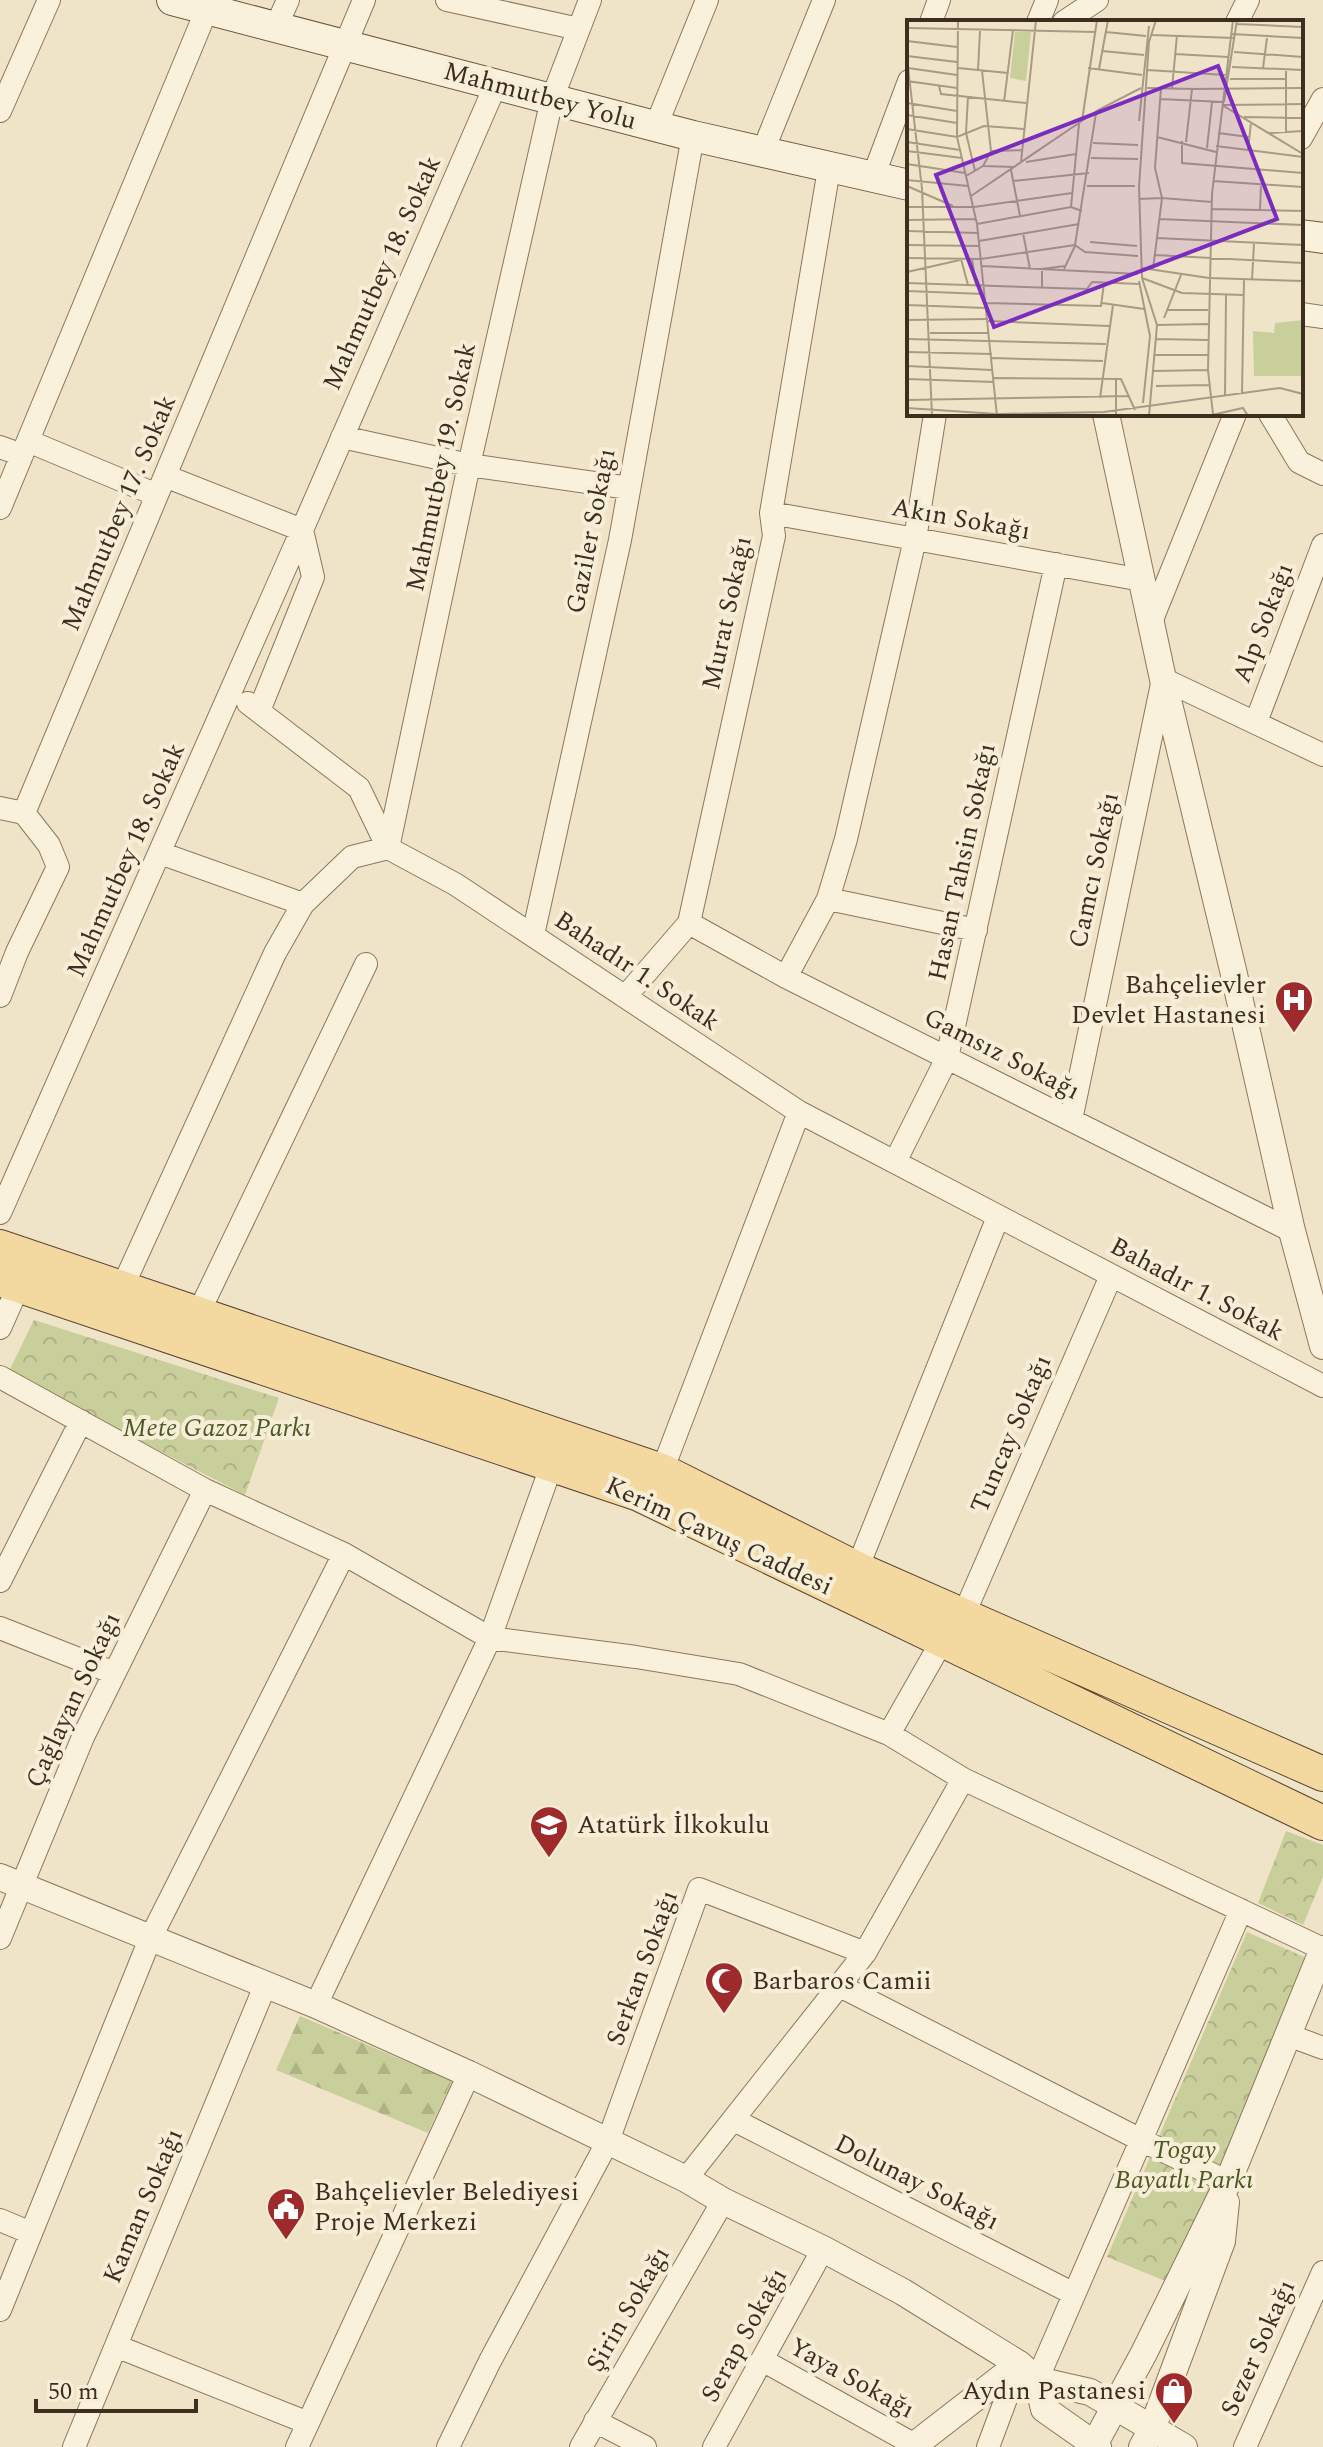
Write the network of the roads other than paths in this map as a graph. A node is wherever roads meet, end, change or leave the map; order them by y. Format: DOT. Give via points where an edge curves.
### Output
graph roads {
  1 [pos="49,0"];
  2 [pos="172,0"];
  3 [pos="364,0"];
  4 [pos="447,0"];
  5 [pos="590,0"];
  6 [pos="707,0"];
  7 [pos="824,0"];
  8 [pos="939,0"];
  9 [pos="1047,0"];
  10 [pos="1097,0"];
  11 [pos="1248,0"];
  12 [pos="207,9"];
  13 [pos="282,14"];
  14 [pos="932,20"];
  15 [pos="1039,20"];
  16 [pos="1067,20"];
  17 [pos="1238,20"];
  18 [pos="579,29"];
  19 [pos="345,45"];
  20 [pos="496,84"];
  21 [pos="907,86"];
  22 [pos="552,99"];
  23 [pos="1323,99"];
  24 [pos="0,111"];
  25 [pos="656,126"];
  26 [pos="1303,134"];
  27 [pos="693,136"];
  28 [pos="763,151"];
  29 [pos="829,169"];
  30 [pos="873,177"];
  31 [pos="907,185"];
  32 [pos="1303,235"];
  33 [pos="1323,238"];
  34 [pos="1303,314"];
  35 [pos="1323,317"];
  36 [pos="935,416"];
  37 [pos="1106,416"];
  38 [pos="1234,416"];
  39 [pos="1271,416"];
  40 [pos="342,437"];
  41 [pos="0,447"];
  42 [pos="25,448"];
  43 [pos="469,465"];
  44 [pos="1323,474"];
  45 [pos="161,485"];
  46 [pos="629,488"];
  47 [pos="0,508"];
  48 [pos="771,513"];
  49 [pos="302,530"];
  50 [pos="915,539"];
  51 [pos="1323,545"];
  52 [pos="1056,564"];
  53 [pos="1142,580"];
  54 [pos="1151,622"];
  55 [pos="1163,679"];
  56 [pos="232,690"];
  57 [pos="259,711"];
  58 [pos="1256,722"];
  59 [pos="1323,755"];
  60 [pos="0,808"];
  61 [pos="24,813"];
  62 [pos="388,848"];
  63 [pos="160,853"];
  64 [pos="828,899"];
  65 [pos="303,904"];
  66 [pos="689,923"];
  67 [pos="976,930"];
  68 [pos="533,935"];
  69 [pos="9,948"];
  70 [pos="366,964"];
  71 [pos="786,977"];
  72 [pos="0,996"];
  73 [pos="625,997"];
  74 [pos="947,1058"];
  75 [pos="799,1112"];
  76 [pos="1071,1120"];
  77 [pos="895,1162"];
  78 [pos="0,1213"];
  79 [pos="998,1217"];
  80 [pos="1292,1231"];
  81 [pos="0,1247"];
  82 [pos="1299,1258"];
  83 [pos="1323,1270"];
  84 [pos="1111,1276"];
  85 [pos="10,1282"];
  86 [pos="122,1288"];
  87 [pos="198,1314"];
  88 [pos="0,1328"];
  89 [pos="1323,1346"];
  90 [pos="0,1377"];
  91 [pos="1323,1386"];
  92 [pos="81,1421"];
  93 [pos="552,1464"];
  94 [pos="662,1471"];
  95 [pos="205,1490"];
  96 [pos="344,1554"];
  97 [pos="857,1569"];
  98 [pos="0,1581"];
  99 [pos="964,1614"];
  100 [pos="0,1628"];
  101 [pos="490,1638"];
  102 [pos="942,1641"];
  103 [pos="114,1673"];
  104 [pos="889,1734"];
  105 [pos="1323,1774"];
  106 [pos="963,1779"];
  107 [pos="1323,1823"];
  108 [pos="11,1882"];
  109 [pos="1241,1910"];
  110 [pos="0,1938"];
  111 [pos="150,1939"];
  112 [pos="1323,1949"];
  113 [pos="865,1953"];
  114 [pos="265,1986"];
  115 [pos="840,1986"];
  116 [pos="316,2005"];
  117 [pos="1288,2035"];
  118 [pos="1323,2048"];
  119 [pos="469,2074"];
  120 [pos="734,2120"];
  121 [pos="1141,2140"];
  122 [pos="608,2141"];
  123 [pos="686,2179"];
  124 [pos="1228,2182"];
  125 [pos="723,2201"];
  126 [pos="0,2220"];
  127 [pos="31,2233"];
  128 [pos="823,2249"];
  129 [pos="1323,2272"];
  130 [pos="1074,2294"];
  131 [pos="0,2310"];
  132 [pos="116,2346"];
  133 [pos="1144,2353"];
  134 [pos="762,2360"];
  135 [pos="1028,2372"];
  136 [pos="1090,2392"];
  137 [pos="1115,2406"];
  138 [pos="595,2421"];
  139 [pos="308,2423"];
  140 [pos="1147,2438"];
  141 [pos="914,2446"];
  142 [pos="1096,2446"];
  143 [pos="74,2447"];
  144 [pos="297,2447"];
  145 [pos="448,2447"];
  146 [pos="581,2447"];
  147 [pos="645,2447"];
  148 [pos="714,2447"];
  149 [pos="988,2447"];
  150 [pos="1184,2447"];
  151 [pos="1245,2447"];
  1 -- 24 [label="street"];
  2 -- 12 [label="main road, Mahmutbey Yolu"];
  3 -- 19 [label="street, Mahmutbey 17. Sokak"];
  4 -- 18 [label="street"];
  5 -- 18 [label="street, Mahmutbey 19. Sokak"];
  6 -- 25 [label="street"];
  7 -- 28 [label="street"];
  8 -- 14 [label="street"];
  9 -- 15 [label="street"];
  10 -- 16 [label="street"];
  11 -- 17 [label="street"];
  12 -- 13 [label="main road, Mahmutbey Yolu"];
  12 -- 42 [label="street"];
  13 -- 19 [label="main road, Mahmutbey Yolu"];
  18 -- 22 [label="street, Mahmutbey 19. Sokak"];
  19 -- 20 [label="main road, Mahmutbey Yolu"];
  19 -- 45 [label="street, Mahmutbey 17. Sokak"];
  20 -- 22 [label="main road, Mahmutbey Yolu"];
  20 -- 40 [label="street, Mahmutbey 18. Sokak"];
  21 -- 30 [label="street"];
  22 -- 25 [label="main road, Mahmutbey Yolu"];
  22 -- 43 [label="street, Mahmutbey 19. Sokak"];
  23 -- 26 [label="street"];
  25 -- 27 [label="main road, Mahmutbey Yolu"];
  27 -- 28 [label="main road, Mahmutbey Yolu"];
  27 -- 46 [label="street, Gaziler Sokağı"];
  28 -- 29 [label="main road, Mahmutbey Yolu"];
  29 -- 30 [label="main road, Mahmutbey Yolu"];
  29 -- 48 [label="street, Murat Sokağı"];
  30 -- 31 [label="main road, Mahmutbey Yolu"];
  32 -- 33 [label="main road"];
  34 -- 35 [label="street"];
  36 -- 50 [label="street"];
  37 -- 53 [label="street"];
  38 -- 54 [label="street"];
  39 -- 44 [label="street" via="1299,462"];
  40 -- 43 [label="street"];
  40 -- 49 [label="street, Mahmutbey 18. Sokak"];
  41 -- 42 [label="street"];
  42 -- 45 [label="street"];
  42 -- 47 [label="street"];
  43 -- 46 [label="street"];
  43 -- 62 [label="street, Mahmutbey 19. Sokak"];
  45 -- 49 [label="street"];
  45 -- 61 [label="street, Mahmutbey 17. Sokak"];
  46 -- 68 [label="street, Gaziler Sokağı"];
  48 -- 50 [label="street, Akın Sokağı"];
  48 -- 66 [label="street, Murat Sokağı" via="774,536"];
  49 -- 56 [label="street, Mahmutbey 18. Sokak"];
  49 -- 57 [label="street" via="313,577"];
  50 -- 52 [label="street, Akın Sokağı"];
  50 -- 64 [label="street"];
  51 -- 58 [label="street, Alp Sokağı"];
  52 -- 53 [label="street, Akın Sokağı"];
  52 -- 67 [label="street, Hasan Tahsin Sokağı"];
  53 -- 54 [label="street"];
  54 -- 55 [label="street"];
  55 -- 58 [label="street"];
  55 -- 76 [label="street, Camcı Sokağı"];
  55 -- 80 [label="street"];
  56 -- 57 [label="street"];
  56 -- 63 [label="street, Mahmutbey 18. Sokak"];
  57 -- 62 [label="street" via="359,788"];
  58 -- 59 [label="street"];
  60 -- 61 [label="street"];
  61 -- 69 [label="street" via="49,845 58,867"];
  62 -- 65 [label="street" via="352,857"];
  62 -- 68 [label="street, Bahadır 1. Sokak"];
  63 -- 65 [label="street"];
  63 -- 78 [label="street, Mahmutbey 18. Sokak"];
  64 -- 67 [label="street"];
  64 -- 71 [label="street"];
  65 -- 86 [label="street" via="268,967"];
  66 -- 71 [label="street, Gamsız Sokağı"];
  66 -- 73 [label="street, Murat Sokağı"];
  67 -- 74 [label="street, Hasan Tahsin Sokağı"];
  68 -- 73 [label="street, Bahadır 1. Sokak"];
  69 -- 72 [label="street"];
  70 -- 87 [label="street"];
  71 -- 74 [label="street, Gamsız Sokağı"];
  73 -- 75 [label="street, Bahadır 1. Sokak"];
  74 -- 76 [label="street, Gamsız Sokağı"];
  74 -- 77 [label="street, Hasan Tahsin Sokağı"];
  75 -- 77 [label="street, Bahadır 1. Sokak"];
  75 -- 94 [label="street"];
  76 -- 80 [label="street, Gamsız Sokağı"];
  77 -- 79 [label="street, Bahadır 1. Sokak"];
  79 -- 84 [label="street, Bahadır 1. Sokak"];
  79 -- 97 [label="street"];
  80 -- 82 [label="street"];
  81 -- 86 [label="main road, Kerim Çavuş Caddesi"];
  82 -- 83 [label="street"];
  82 -- 89 [label="street"];
  84 -- 91 [label="street, Bahadır 1. Sokak"];
  84 -- 99 [label="street, Tuncay Sokağı"];
  85 -- 88 [label="street"];
  85 -- 93 [label="main road, Kerim Çavuş Caddesi"];
  86 -- 87 [label="main road, Kerim Çavuş Caddesi"];
  87 -- 94 [label="main road, Kerim Çavuş Caddesi"];
  90 -- 92 [label="street"];
  92 -- 95 [label="street"];
  92 -- 98 [label="street"];
  93 -- 101 [label="street"];
  93 -- 102 [label="main road, Kerim Çavuş Caddesi" via="639,1494"];
  94 -- 97 [label="main road, Kerim Çavuş Caddesi"];
  95 -- 96 [label="street"];
  95 -- 103 [label="street, Çağlayan Sokağı"];
  96 -- 101 [label="street"];
  96 -- 111 [label="street"];
  97 -- 99 [label="main road, Kerim Çavuş Caddesi"];
  99 -- 105 [label="main road, Kerim Çavuş Caddesi"];
  100 -- 103 [label="street"];
  101 -- 104 [label="street" via="739,1674"];
  101 -- 116 [label="street"];
  102 -- 104 [label="street"];
  102 -- 107 [label="main road, Kerim Çavuş Caddesi"];
  103 -- 108 [label="street, Çağlayan Sokağı"];
  104 -- 106 [label="street"];
  106 -- 109 [label="street"];
  106 -- 113 [label="street"];
  108 -- 110 [label="street, Çağlayan Sokağı"];
  108 -- 111 [label="street"];
  109 -- 112 [label="street"];
  109 -- 121 [label="street"];
  111 -- 114 [label="street"];
  111 -- 127 [label="street"];
  112 -- 117 [label="street"];
  113 -- 115 [label="street"];
  113 -- 122 [label="street, Serkan Sokağı" via="699,1889"];
  114 -- 116 [label="street"];
  114 -- 132 [label="street, Kaman Sokağı"];
  115 -- 120 [label="street"];
  115 -- 121 [label="street"];
  116 -- 119 [label="street"];
  117 -- 118 [label="street"];
  117 -- 124 [label="street"];
  119 -- 122 [label="street"];
  119 -- 139 [label="street"];
  120 -- 123 [label="street"];
  120 -- 130 [label="street, Dolunay Sokağı"];
  121 -- 124 [label="street"];
  121 -- 130 [label="street"];
  122 -- 123 [label="street"];
  122 -- 145 [label="street"];
  123 -- 125 [label="street"];
  124 -- 133 [label="street"];
  124 -- 140 [label="street" via="1222,2241"];
  125 -- 128 [label="street"];
  125 -- 138 [label="street, Şirin Sokağı"];
  126 -- 127 [label="street"];
  127 -- 131 [label="street"];
  128 -- 134 [label="street, Serap Sokağı"];
  128 -- 135 [label="street" via="903,2292"];
  129 -- 151 [label="street, Sezer Sokağı"];
  130 -- 135 [label="street"];
  132 -- 139 [label="street"];
  132 -- 143 [label="street, Kaman Sokağı"];
  133 -- 136 [label="street" via="1112,2384"];
  133 -- 137 [label="street"];
  134 -- 141 [label="street, Yaya Sokağı"];
  134 -- 148 [label="street, Serap Sokağı"];
  135 -- 136 [label="street"];
  135 -- 141 [label="street"];
  135 -- 142 [label="street" via="1044,2409"];
  135 -- 149 [label="street"];
  136 -- 137 [label="street"];
  137 -- 140 [label="street"];
  137 -- 142 [label="street"];
  138 -- 146 [label="street, Şirin Sokağı"];
  138 -- 147 [label="street"];
  139 -- 144 [label="street"];
  140 -- 150 [label="street"];
}
